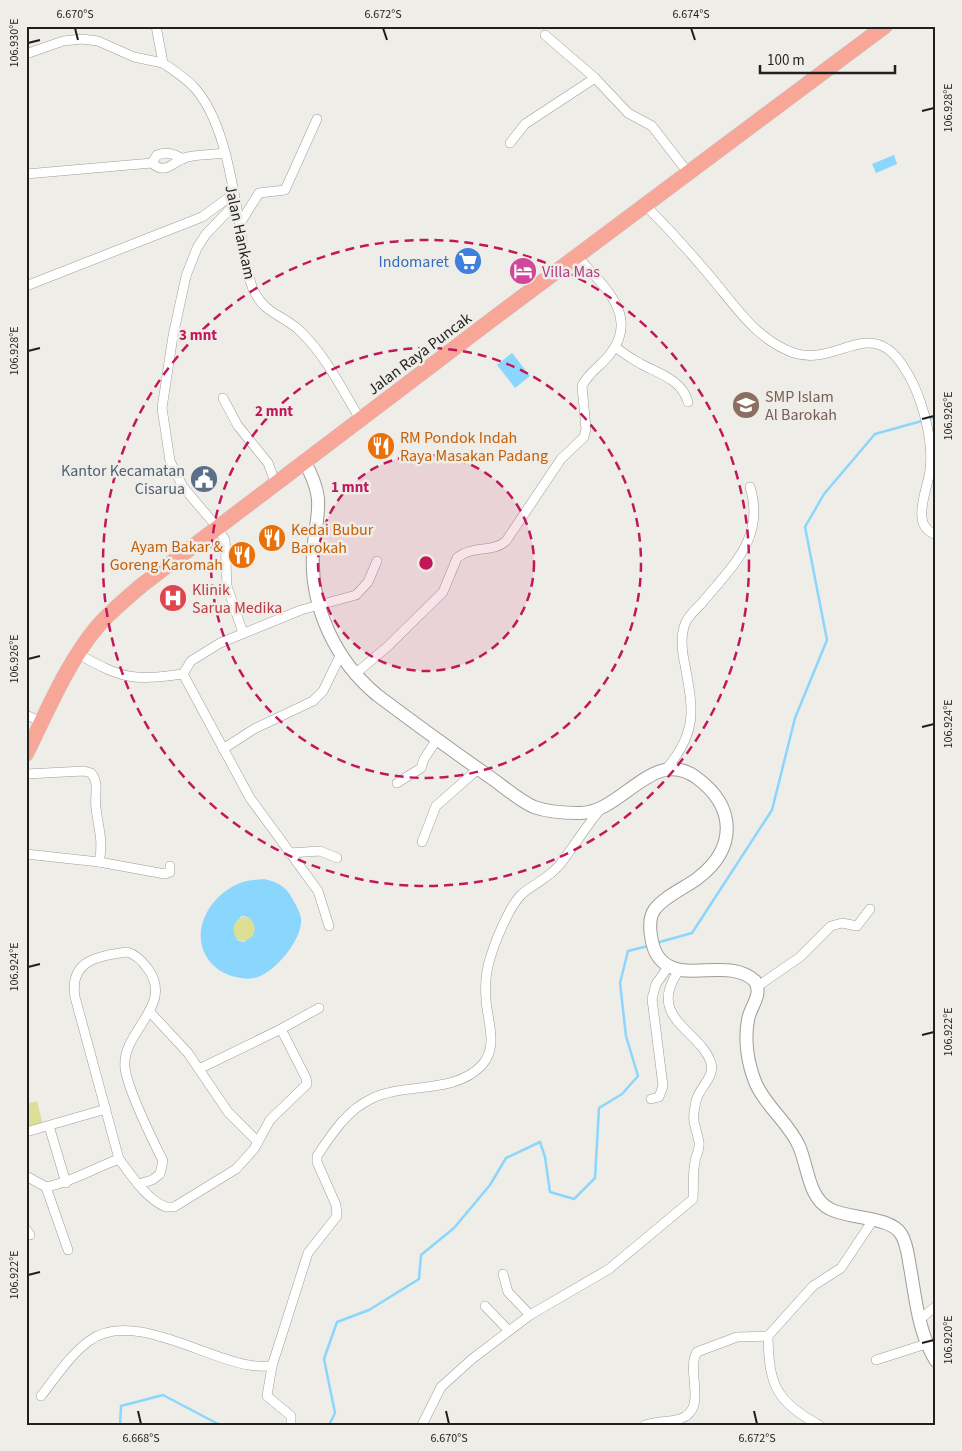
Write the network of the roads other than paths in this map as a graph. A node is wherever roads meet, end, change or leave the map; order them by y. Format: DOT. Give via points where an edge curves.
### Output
graph roads {
  1 [pos="156,26"];
  2 [pos="885,26"];
  3 [pos="545,35"];
  4 [pos="26,54"];
  5 [pos="163,63"];
  6 [pos="595,78"];
  7 [pos="317,119"];
  8 [pos="510,143"];
  9 [pos="225,153"];
  10 [pos="183,158"];
  11 [pos="152,163"];
  12 [pos="26,174"];
  13 [pos="689,174"];
  14 [pos="232,194"];
  15 [pos="234,205"];
  16 [pos="646,206"];
  17 [pos="240,225"];
  18 [pos="577,256"];
  19 [pos="26,286"];
  20 [pos="615,346"];
  21 [pos="223,398"];
  22 [pos="688,402"];
  23 [pos="360,419"];
  24 [pos="304,462"];
  25 [pos="276,484"];
  26 [pos="750,487"];
  27 [pos="217,527"];
  28 [pos="936,535"];
  29 [pos="377,561"];
  30 [pos="318,606"];
  31 [pos="242,633"];
  32 [pos="78,654"];
  33 [pos="341,654"];
  34 [pos="183,674"];
  35 [pos="355,674"];
  36 [pos="26,715"];
  37 [pos="42,722"];
  38 [pos="437,739"];
  39 [pos="223,749"];
  40 [pos="26,754"];
  41 [pos="667,768"];
  42 [pos="478,769"];
  43 [pos="26,774"];
  44 [pos="397,783"];
  45 [pos="599,811"];
  46 [pos="422,842"];
  47 [pos="289,853"];
  48 [pos="26,854"];
  49 [pos="337,858"];
  50 [pos="99,862"];
  51 [pos="170,866"];
  52 [pos="870,909"];
  53 [pos="329,926"];
  54 [pos="673,969"];
  55 [pos="758,986"];
  56 [pos="319,1008"];
  57 [pos="149,1011"];
  58 [pos="281,1029"];
  59 [pos="199,1069"];
  60 [pos="651,1099"];
  61 [pos="106,1109"];
  62 [pos="49,1126"];
  63 [pos="26,1132"];
  64 [pos="258,1142"];
  65 [pos="120,1159"];
  66 [pos="26,1176"];
  67 [pos="66,1183"];
  68 [pos="139,1184"];
  69 [pos="46,1187"];
  70 [pos="874,1220"];
  71 [pos="68,1250"];
  72 [pos="503,1274"];
  73 [pos="486,1306"];
  74 [pos="936,1306"];
  75 [pos="530,1315"];
  76 [pos="919,1320"];
  77 [pos="508,1330"];
  78 [pos="768,1336"];
  79 [pos="926,1344"];
  80 [pos="876,1360"];
  81 [pos="936,1361"];
  82 [pos="272,1366"];
  83 [pos="41,1396"];
  84 [pos="291,1425"];
  85 [pos="422,1425"];
  86 [pos="645,1425"];
  87 [pos="819,1425"];
  1 -- 5 [label="street"];
  2 -- 13 [label="highway, Jalan Raya Puncak"];
  3 -- 6 [label="street"];
  4 -- 5 [label="street" via="82,38 98,41 134,57"];
  5 -- 9 [label="street, Jalan Hankam" via="201,97"];
  6 -- 8 [label="street" via="525,124"];
  6 -- 13 [label="street" via="628,113 652,126"];
  7 -- 17 [label="street" via="285,190 259,193"];
  9 -- 10 [label="street"];
  9 -- 14 [label="street, Jalan Hankam"];
  10 -- 11 [label="street" via="170,168 161,169"];
  10 -- 11 [label="street" via="161,153"];
  11 -- 12 [label="street"];
  13 -- 16 [label="highway, Jalan Raya Puncak"];
  14 -- 15 [label="street, Jalan Hankam"];
  14 -- 19 [label="street" via="202,218"];
  15 -- 17 [label="street, Jalan Hankam"];
  15 -- 27 [label="street" via="206,234 188,269 178,308 162,408 170,461 183,487"];
  16 -- 18 [label="highway, Jalan Raya Puncak"];
  16 -- 28 [label="street" via="684,245 742,317 774,343 810,356 861,343 877,343 892,351 906,370 921,404 931,461 922,514 925,527"];
  17 -- 23 [label="street, Jalan Hankam" via="248,271 260,300 275,315 303,333"];
  18 -- 20 [label="street" via="620,310 621,328"];
  18 -- 23 [label="highway, Jalan Raya Puncak"];
  20 -- 22 [label="street" via="675,382"];
  20 -- 35 [label="street" via="582,386 584,437 561,459 506,541 457,558 443,592 388,647"];
  21 -- 25 [label="street" via="238,426 268,462"];
  23 -- 24 [label="highway, Jalan Raya Puncak"];
  24 -- 25 [label="highway, Jalan Raya Puncak"];
  24 -- 30 [label="main road" via="320,499 313,567"];
  25 -- 27 [label="highway, Jalan Raya Puncak"];
  26 -- 41 [label="street" via="754,517 742,556 691,615 684,628 683,655 692,723 684,746"];
  27 -- 31 [label="street" via="227,547 227,586"];
  27 -- 32 [label="highway, Jalan Raya Puncak" via="120,604 96,628"];
  29 -- 30 [label="street" via="373,574 360,592"];
  30 -- 31 [label="street"];
  30 -- 33 [label="main road"];
  31 -- 34 [label="street" via="191,661"];
  32 -- 34 [label="street" via="117,674 136,679"];
  32 -- 37 [label="highway, Jalan Raya Puncak"];
  33 -- 35 [label="main road"];
  33 -- 39 [label="street" via="323,691 313,701 254,729"];
  34 -- 39 [label="street"];
  35 -- 38 [label="main road" via="377,695"];
  36 -- 37 [label="street"];
  37 -- 40 [label="highway, Jalan Raya Puncak"];
  38 -- 42 [label="main road"];
  38 -- 44 [label="street" via="421,768"];
  39 -- 47 [label="street" via="250,798"];
  41 -- 45 [label="main road" via="646,778"];
  41 -- 54 [label="main road" via="690,774 704,784 724,810 728,835 723,849 705,873 655,909 651,930 656,953"];
  42 -- 45 [label="main road" via="533,806 576,813"];
  42 -- 46 [label="street" via="436,806"];
  43 -- 50 [label="street" via="84,771 93,775 102,837"];
  45 -- 82 [label="street" via="560,865 517,899 508,916 487,971 485,998 491,1039 483,1064 473,1073 454,1081 372,1098 341,1122 318,1154 317,1162 336,1205 337,1216 308,1253"];
  47 -- 49 [label="street" via="320,851"];
  47 -- 53 [label="street" via="318,891"];
  48 -- 50 [label="street"];
  50 -- 51 [label="street" via="165,874 170,872"];
  52 -- 55 [label="street" via="857,926 842,923 829,928 800,957"];
  54 -- 55 [label="main road" via="722,970 748,976"];
  54 -- 60 [label="street" via="656,984 652,999 663,1086 659,1097"];
  54 -- 75 [label="street" via="669,1000 671,1011 706,1054 711,1065 709,1078 697,1094 692,1118 699,1144 692,1178 693,1199 610,1269"];
  55 -- 70 [label="main road" via="758,995 748,1020 746,1042 756,1085 770,1109 797,1141 812,1186 823,1203 832,1210"];
  56 -- 58 [label="street"];
  57 -- 59 [label="street"];
  57 -- 61 [label="street" via="156,983 146,966 130,953 94,959 75,974 75,997"];
  57 -- 68 [label="street" via="128,1050 125,1067 163,1167 158,1177"];
  58 -- 59 [label="street"];
  58 -- 64 [label="street" via="307,1084 270,1120"];
  59 -- 64 [label="street" via="228,1112"];
  61 -- 62 [label="street"];
  61 -- 65 [label="street"];
  62 -- 63 [label="street"];
  62 -- 67 [label="street"];
  64 -- 68 [label="street" via="236,1170 174,1207 162,1206"];
  65 -- 67 [label="street" via="91,1169"];
  65 -- 68 [label="street"];
  66 -- 69 [label="street"];
  67 -- 69 [label="street"];
  69 -- 71 [label="street"];
  70 -- 76 [label="main road" via="895,1228 902,1235"];
  70 -- 78 [label="street" via="841,1268 813,1286"];
  72 -- 75 [label="street" via="508,1292"];
  73 -- 77 [label="street"];
  74 -- 76 [label="street"];
  75 -- 77 [label="street"];
  76 -- 79 [label="main road"];
  77 -- 85 [label="street" via="446,1382"];
  78 -- 86 [label="street" via="737,1337 698,1352 692,1370 696,1396 692,1408 681,1418"];
  78 -- 87 [label="street" via="771,1373 779,1395 789,1406"];
  79 -- 80 [label="street"];
  79 -- 81 [label="main road"];
  82 -- 83 [label="street" via="245,1364 143,1333 110,1332 87,1342"];
  82 -- 84 [label="street" via="267,1396 291,1416"];
}
